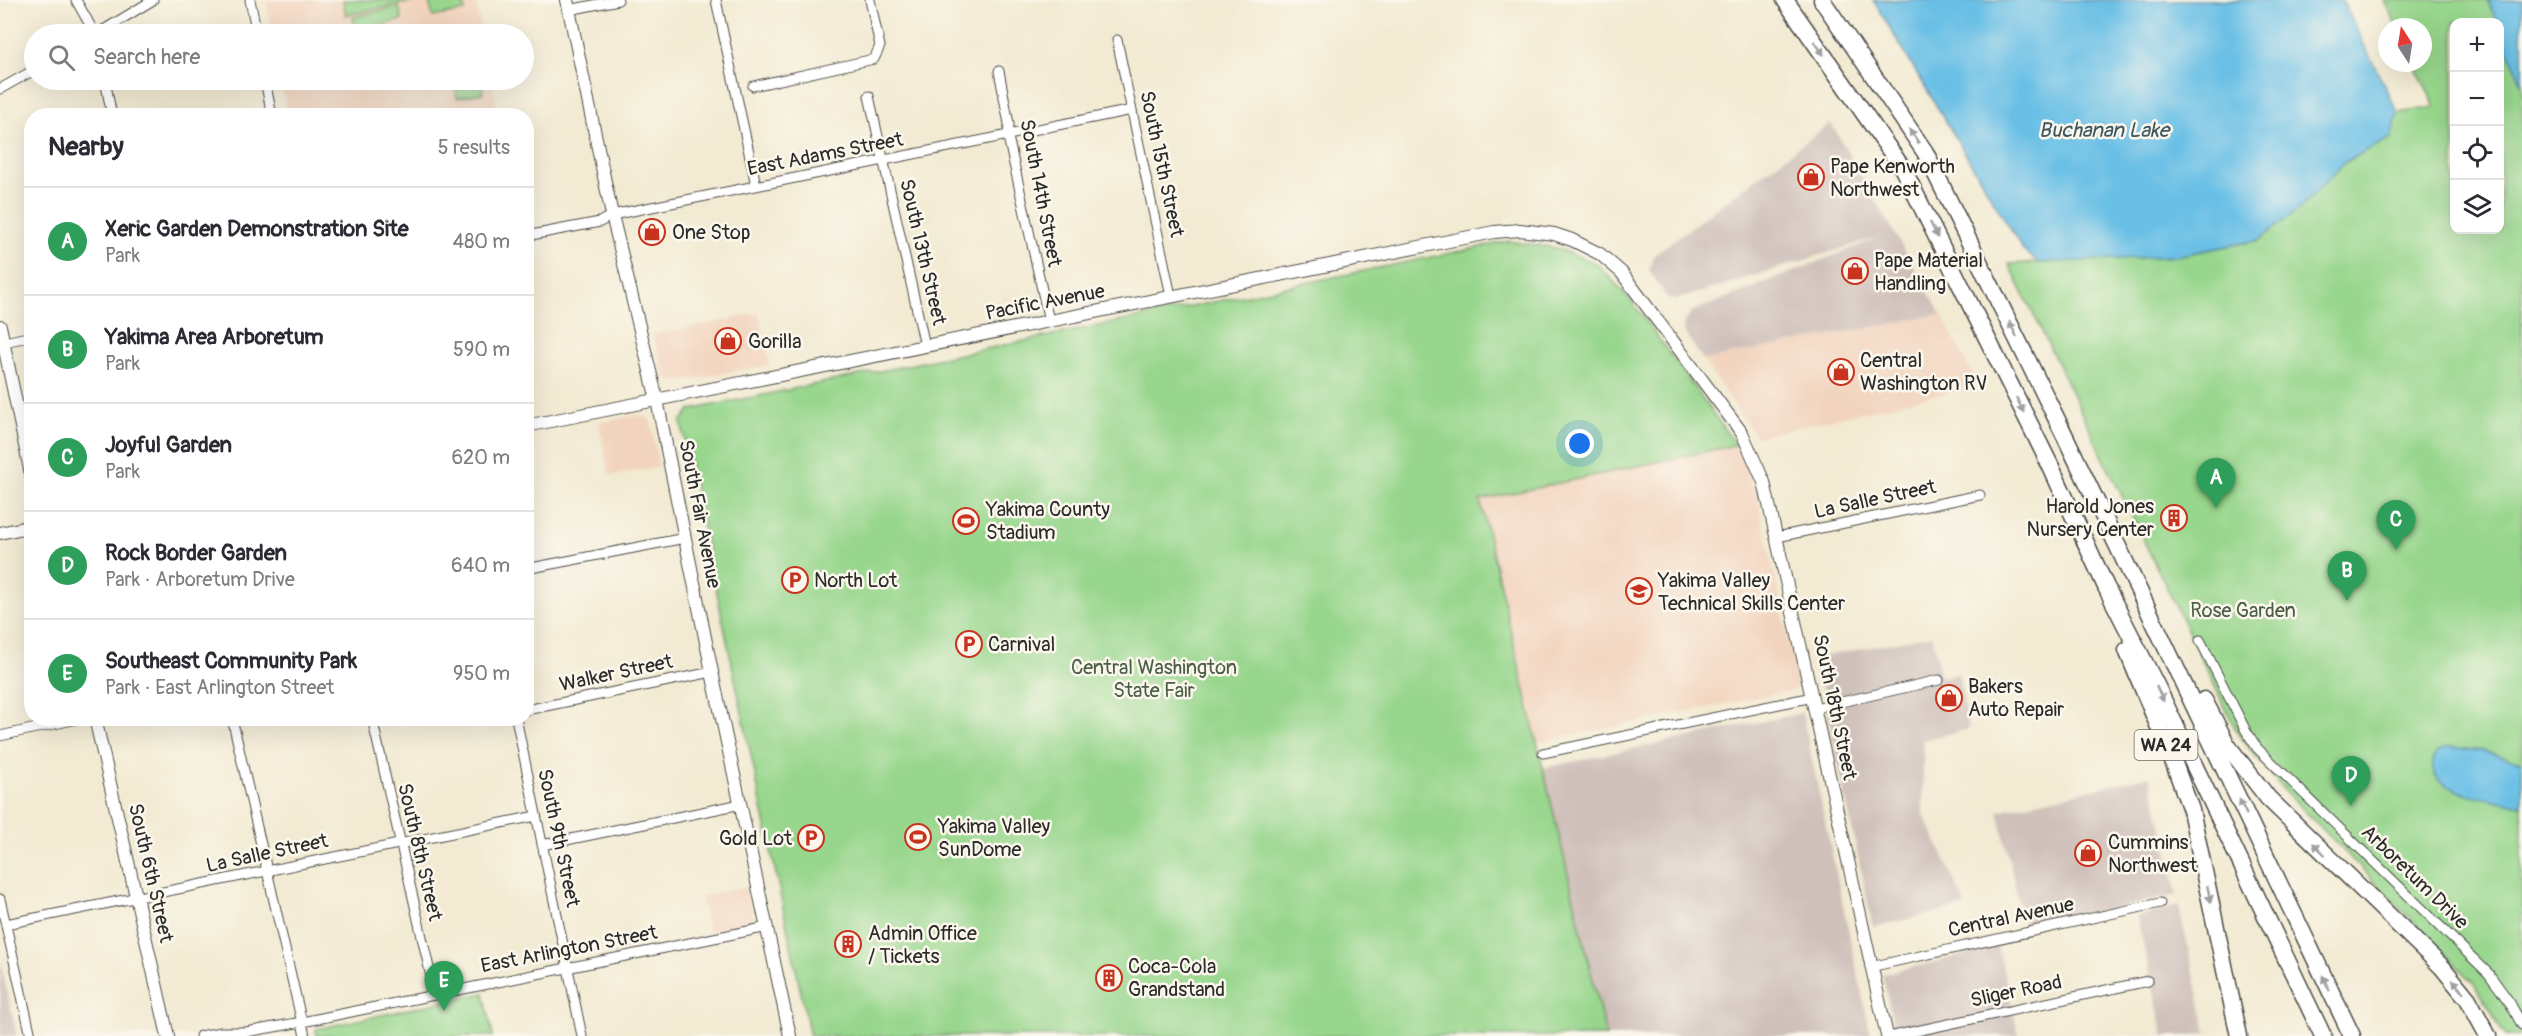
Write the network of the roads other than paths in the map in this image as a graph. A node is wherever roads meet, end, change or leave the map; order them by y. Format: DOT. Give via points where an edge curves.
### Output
graph roads {
  1 [pos="76,0"];
  2 [pos="153,0"];
  3 [pos="250,0"];
  4 [pos="618,0"];
  5 [pos="716,0"];
  6 [pos="870,0"];
  7 [pos="1785,0"];
  8 [pos="1822,0"];
  9 [pos="568,5"];
  10 [pos="90,24"];
  11 [pos="113,24"];
  12 [pos="255,24"];
  13 [pos="1117,40"];
  14 [pos="999,71"];
  15 [pos="24,76"];
  16 [pos="753,86"];
  17 [pos="0,89"];
  18 [pos="107,90"];
  19 [pos="267,90"];
  20 [pos="869,96"];
  21 [pos="110,108"];
  22 [pos="270,108"];
  23 [pos="1132,110"];
  24 [pos="1008,137"];
  25 [pos="884,162"];
  26 [pos="756,185"];
  27 [pos="612,215"];
  28 [pos="534,234"];
  29 [pos="1572,240"];
  30 [pos="1171,296"];
  31 [pos="1049,321"];
  32 [pos="0,326"];
  33 [pos="24,338"];
  34 [pos="2,342"];
  35 [pos="925,346"];
  36 [pos="657,400"];
  37 [pos="534,424"];
  38 [pos="2064,434"];
  39 [pos="24,442"];
  40 [pos="2051,466"];
  41 [pos="1980,495"];
  42 [pos="24,528"];
  43 [pos="0,533"];
  44 [pos="1777,537"];
  45 [pos="685,538"];
  46 [pos="534,567"];
  47 [pos="2200,640"];
  48 [pos="712,672"];
  49 [pos="1939,680"];
  50 [pos="1814,702"];
  51 [pos="534,708"];
  52 [pos="46,726"];
  53 [pos="97,726"];
  54 [pos="234,726"];
  55 [pos="374,726"];
  56 [pos="518,726"];
  57 [pos="0,736"];
  58 [pos="1543,753"];
  59 [pos="741,804"];
  60 [pos="536,816"];
  61 [pos="399,843"];
  62 [pos="542,844"];
  63 [pos="266,872"];
  64 [pos="137,897"];
  65 [pos="0,899"];
  66 [pos="2160,903"];
  67 [pos="6,924"];
  68 [pos="768,927"];
  69 [pos="1870,967"];
  70 [pos="568,969"];
  71 [pos="2148,981"];
  72 [pos="435,994"];
  73 [pos="302,1022"];
  74 [pos="2522,1025"];
  75 [pos="31,1036"];
  76 [pos="168,1036"];
  77 [pos="200,1036"];
  78 [pos="305,1036"];
  79 [pos="582,1036"];
  80 [pos="790,1036"];
  81 [pos="1887,1036"];
  82 [pos="1893,1036"];
  83 [pos="2239,1036"];
  84 [pos="2323,1036"];
  85 [pos="2352,1036"];
  86 [pos="2488,1036"];
  1 -- 10 [label="street"];
  2 -- 11 [label="street"];
  3 -- 12 [label="street"];
  4 -- 9 [label="street"];
  5 -- 26 [label="street"];
  6 -- 16 [label="street" via="879,46 874,59"];
  7 -- 40 [label="highway, one-way" via="1903,169"];
  38 -- 8 [label="highway, one-way" via="1925,152"];
  9 -- 27 [label="street, South Fair Avenue"];
  13 -- 23 [label="street, South 15th Street"];
  14 -- 24 [label="street, South 14th Street"];
  15 -- 17 [label="street"];
  18 -- 21 [label="street"];
  19 -- 22 [label="street"];
  20 -- 25 [label="street, South 13th Street"];
  23 -- 24 [label="street, East Adams Street"];
  23 -- 30 [label="street, South 15th Street"];
  24 -- 25 [label="street, East Adams Street"];
  24 -- 31 [label="street, South 14th Street"];
  25 -- 26 [label="street, East Adams Street"];
  25 -- 35 [label="street, South 13th Street"];
  26 -- 27 [label="street, East Adams Street"];
  27 -- 28 [label="street, East Adams Street" via="600,222"];
  27 -- 36 [label="street, South Fair Avenue"];
  29 -- 30 [label="street, Pacific Avenue" via="1536,231 1494,232"];
  29 -- 44 [label="street, South 18th Street" via="1600,255 1631,283 1742,433 1764,482"];
  30 -- 31 [label="street, Pacific Avenue"];
  31 -- 35 [label="street, Pacific Avenue"];
  32 -- 34 [label="street"];
  33 -- 34 [label="street"];
  34 -- 39 [label="street"];
  35 -- 36 [label="street, Pacific Avenue"];
  36 -- 37 [label="street, Pacific Avenue"];
  36 -- 45 [label="street, South Fair Avenue"];
  85 -- 38 [label="highway, one-way"];
  86 -- 38 [label="highway, WA 24, one-way" via="2468,999 2442,967 2268,798 2227,746 2109,508"];
  40 -- 83 [label="highway, WA 24, one-way" via="2097,591 2130,658 2191,810"];
  40 -- 84 [label="highway, one-way"];
  41 -- 44 [label="street, La Salle Street"];
  42 -- 43 [label="street"];
  44 -- 50 [label="street, South 18th Street"];
  45 -- 46 [label="street"];
  45 -- 48 [label="street, South Fair Avenue"];
  47 -- 74 [label="street, Arboretum Drive" via="2257,748 2489,974"];
  48 -- 51 [label="street, Walker Street"];
  48 -- 59 [label="street, South Fair Avenue"];
  49 -- 50 [label="street"];
  50 -- 58 [label="street"];
  50 -- 69 [label="street, South 18th Street"];
  52 -- 57 [label="street"];
  53 -- 64 [label="street, South 6th Street"];
  54 -- 63 [label="street"];
  55 -- 61 [label="street, South 8th Street"];
  56 -- 60 [label="street, South 9th Street"];
  59 -- 62 [label="street"];
  59 -- 68 [label="street, South Fair Avenue"];
  60 -- 61 [label="street, La Salle Street"];
  60 -- 62 [label="street, South 9th Street"];
  61 -- 63 [label="street, La Salle Street"];
  61 -- 72 [label="street, South 8th Street"];
  62 -- 70 [label="street, South 9th Street"];
  63 -- 64 [label="street, La Salle Street"];
  63 -- 73 [label="street"];
  64 -- 67 [label="street, La Salle Street"];
  64 -- 76 [label="street, South 6th Street"];
  65 -- 67 [label="street"];
  66 -- 69 [label="street, Central Avenue"];
  67 -- 75 [label="street"];
  68 -- 70 [label="street, East Arlington Street"];
  68 -- 80 [label="street, South Fair Avenue"];
  69 -- 81 [label="street, South 18th Street"];
  70 -- 72 [label="street, East Arlington Street"];
  70 -- 79 [label="street, South 9th Street"];
  71 -- 82 [label="street, Sliger Road"];
  72 -- 73 [label="street, East Arlington Street"];
  73 -- 77 [label="street, East Arlington Street"];
  73 -- 78 [label="street"];
}
